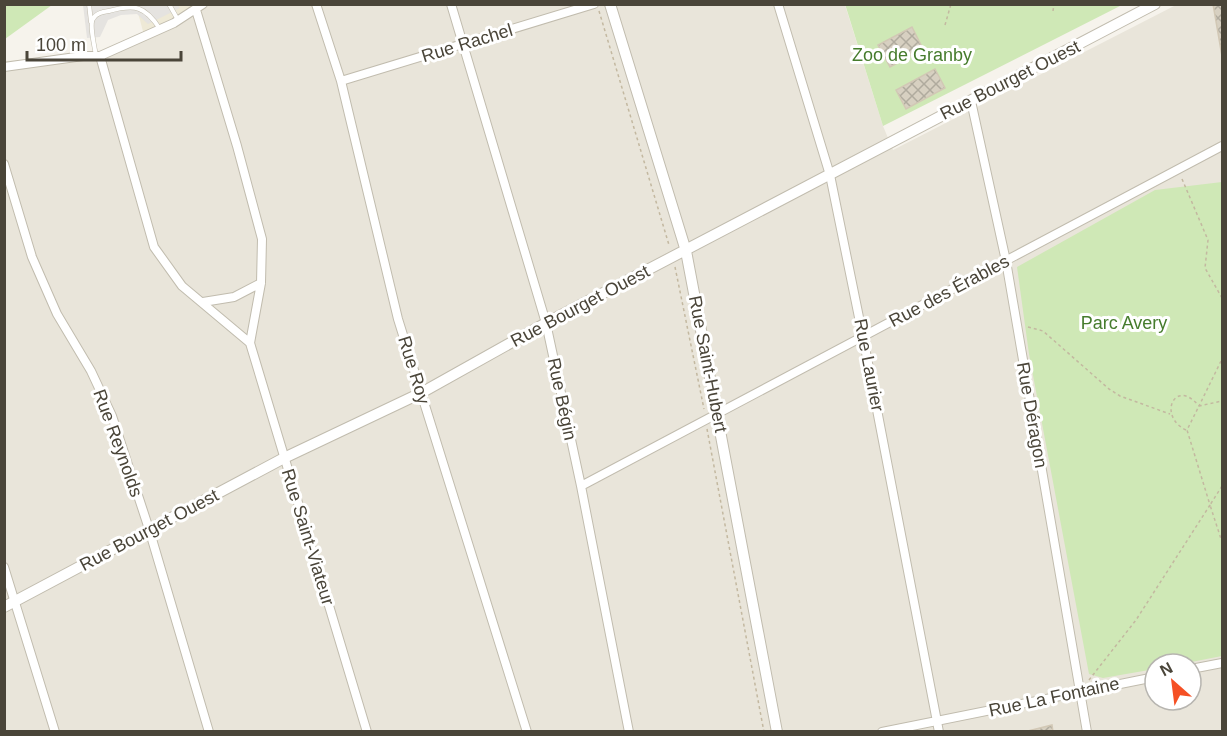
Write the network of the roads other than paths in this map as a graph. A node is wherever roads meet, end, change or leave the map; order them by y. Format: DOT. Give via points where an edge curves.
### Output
graph roads {
  1 [pos="89,4"];
  2 [pos="169,4"];
  3 [pos="316,4"];
  4 [pos="451,4"];
  5 [pos="595,4"];
  6 [pos="610,4"];
  7 [pos="778,4"];
  8 [pos="1155,4"];
  9 [pos="199,7"];
  10 [pos="178,21"];
  11 [pos="91,23"];
  12 [pos="160,30"];
  13 [pos="463,44"];
  14 [pos="98,56"];
  15 [pos="4,67"];
  16 [pos="340,81"];
  17 [pos="971,100"];
  18 [pos="1222,146"];
  19 [pos="4,164"];
  20 [pos="830,175"];
  21 [pos="8,188"];
  22 [pos="686,251"];
  23 [pos="1006,261"];
  24 [pos="261,283"];
  25 [pos="203,302"];
  26 [pos="546,323"];
  27 [pos="863,337"];
  28 [pos="250,343"];
  29 [pos="420,393"];
  30 [pos="717,414"];
  31 [pos="284,458"];
  32 [pos="581,486"];
  33 [pos="149,529"];
  34 [pos="4,567"];
  35 [pos="15,602"];
  36 [pos="4,607"];
  37 [pos="1222,663"];
  38 [pos="1203,667"];
  39 [pos="1143,679"];
  40 [pos="1079,692"];
  41 [pos="937,722"];
  42 [pos="54,732"];
  43 [pos="209,732"];
  44 [pos="367,732"];
  45 [pos="527,732"];
  46 [pos="629,732"];
  47 [pos="777,732"];
  48 [pos="882,732"];
  49 [pos="939,732"];
  50 [pos="1087,732"];
  1 -- 11 [label="lane"];
  2 -- 10 [label="lane"];
  3 -- 16 [label="street, Rue Roy"];
  4 -- 13 [label="street, Rue Bégin"];
  5 -- 13 [label="street, Rue Rachel"];
  6 -- 22 [label="street, Rue Saint-Hubert"];
  7 -- 20 [label="street, Rue Laurier"];
  8 -- 17 [label="street, Rue Bourget Ouest"];
  9 -- 10 [label="street"];
  9 -- 24 [label="street" via="262,239"];
  10 -- 12 [label="street"];
  11 -- 12 [label="lane" via="101,13 133,6 152,17"];
  11 -- 14 [label="lane"];
  12 -- 14 [label="street"];
  13 -- 16 [label="street, Rue Rachel"];
  13 -- 26 [label="street, Rue Bégin"];
  14 -- 15 [label="street"];
  14 -- 25 [label="street" via="154,247 182,286"];
  16 -- 29 [label="street, Rue Roy"];
  17 -- 20 [label="street, Rue Bourget Ouest"];
  17 -- 23 [label="street, Rue Déragon"];
  18 -- 23 [label="street, Rue des Érables"];
  19 -- 21 [label="street, Rue Reynolds"];
  20 -- 22 [label="street, Rue Bourget Ouest"];
  20 -- 27 [label="street, Rue Laurier"];
  21 -- 33 [label="street, Rue Reynolds" via="57,314 112,416"];
  22 -- 26 [label="street, Rue Bourget Ouest"];
  22 -- 30 [label="street, Rue Saint-Hubert"];
  23 -- 27 [label="street, Rue des Érables"];
  23 -- 40 [label="street, Rue Déragon"];
  24 -- 25 [label="street" via="234,297"];
  24 -- 28 [label="street"];
  25 -- 28 [label="street"];
  26 -- 29 [label="street, Rue Bourget Ouest"];
  26 -- 32 [label="street, Rue Bégin"];
  27 -- 30 [label="street, Rue des Érables"];
  27 -- 41 [label="street, Rue Laurier"];
  28 -- 31 [label="street, Rue Saint-Viateur"];
  29 -- 31 [label="street, Rue Bourget Ouest"];
  29 -- 45 [label="street, Rue Roy"];
  30 -- 32 [label="street, Rue des Érables"];
  30 -- 47 [label="street, Rue Saint-Hubert"];
  31 -- 33 [label="street, Rue Bourget Ouest"];
  31 -- 44 [label="street, Rue Saint-Viateur"];
  32 -- 46 [label="street, Rue Bégin"];
  33 -- 35 [label="street, Rue Bourget Ouest"];
  33 -- 43 [label="street, Rue Reynolds"];
  34 -- 35 [label="street"];
  35 -- 36 [label="street, Rue Bourget Ouest"];
  35 -- 42 [label="street"];
  37 -- 38 [label="street"];
  39 -- 40 [label="street, Rue La Fontaine"];
  40 -- 41 [label="street, Rue La Fontaine"];
  40 -- 50 [label="street, Rue Déragon"];
  41 -- 48 [label="street, Rue La Fontaine"];
  41 -- 49 [label="street, Rue Laurier"];
}
